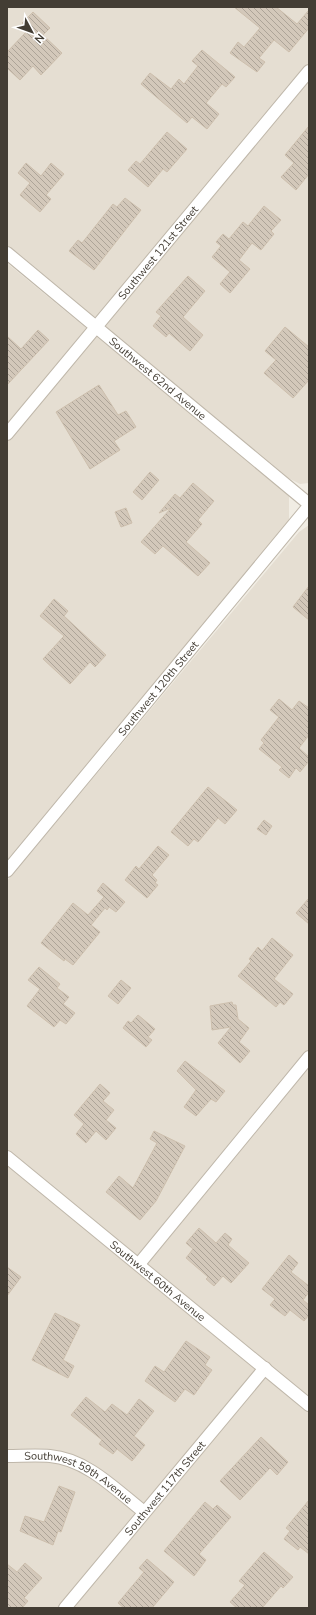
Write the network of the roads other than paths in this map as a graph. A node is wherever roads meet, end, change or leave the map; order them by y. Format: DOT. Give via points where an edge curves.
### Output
graph roads {
  1 [pos="309,71"];
  2 [pos="7,253"];
  3 [pos="96,327"];
  4 [pos="7,434"];
  5 [pos="309,505"];
  6 [pos="7,871"];
  7 [pos="309,1057"];
  8 [pos="7,1157"];
  9 [pos="139,1264"];
  10 [pos="265,1368"];
  11 [pos="309,1405"];
  12 [pos="7,1456"];
  13 [pos="144,1512"];
  14 [pos="65,1608"];
  1 -- 3 [label="street, Southwest 121st Street"];
  2 -- 3 [label="street, Southwest 62nd Avenue"];
  3 -- 4 [label="street, Southwest 121st Street"];
  3 -- 5 [label="street, Southwest 62nd Avenue"];
  5 -- 6 [label="street, Southwest 120th Street"];
  7 -- 9 [label="street"];
  8 -- 9 [label="street, Southwest 60th Avenue"];
  9 -- 10 [label="street, Southwest 60th Avenue"];
  10 -- 11 [label="street, Southwest 60th Avenue"];
  10 -- 13 [label="street, Southwest 117th Street"];
  12 -- 13 [label="street, Southwest 59th Avenue" via="51,1456 80,1465"];
  13 -- 14 [label="street, Southwest 117th Street"];
}
